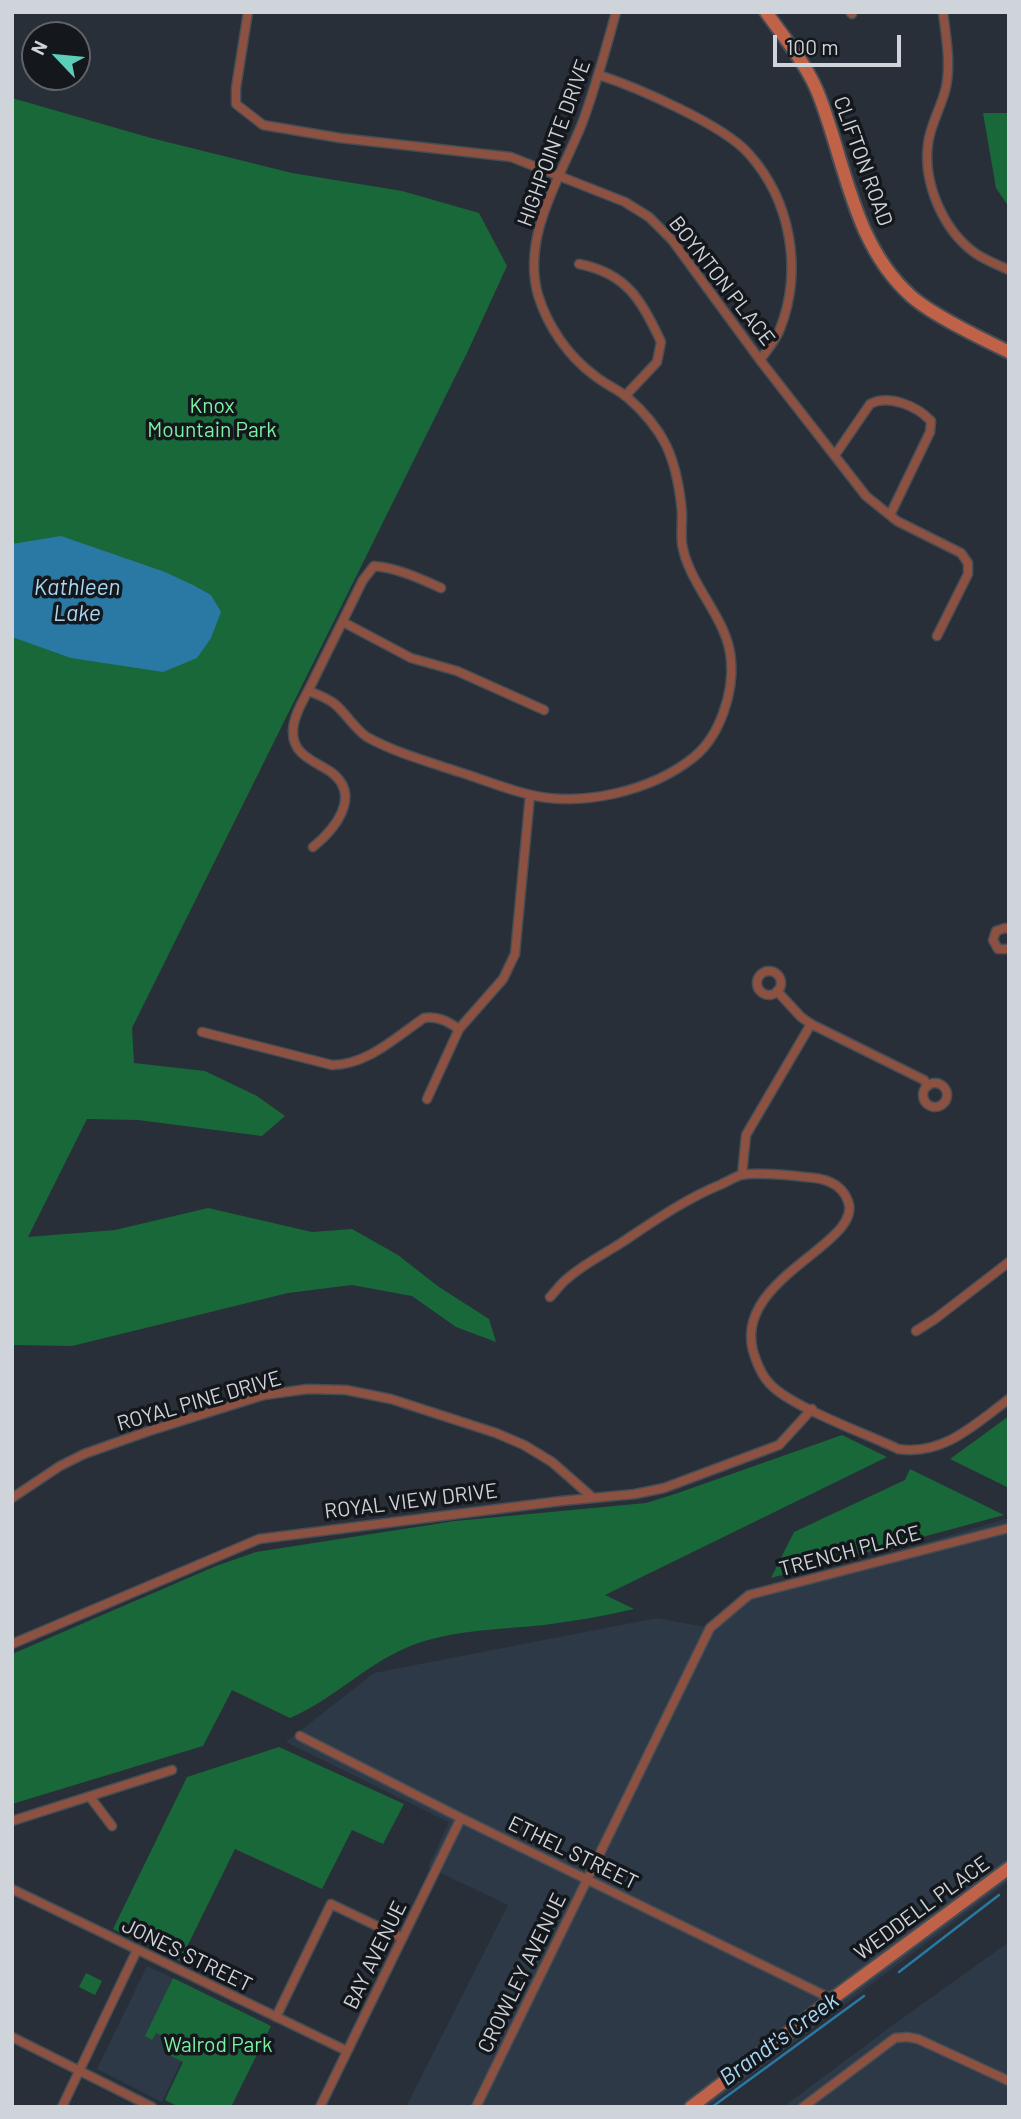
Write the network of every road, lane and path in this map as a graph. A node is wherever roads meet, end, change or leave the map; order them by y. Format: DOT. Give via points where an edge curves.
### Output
graph roads {
  1 [pos="248,12"];
  2 [pos="616,12"];
  3 [pos="766,12"];
  4 [pos="943,12"];
  5 [pos="599,75"];
  6 [pos="560,174"];
  7 [pos="579,264"];
  8 [pos="1009,270"];
  9 [pos="1009,352"];
  10 [pos="760,360"];
  11 [pos="625,396"];
  12 [pos="835,455"];
  13 [pos="890,515"];
  14 [pos="441,588"];
  15 [pos="343,622"];
  16 [pos="937,636"];
  17 [pos="309,691"];
  18 [pos="544,710"];
  19 [pos="530,795"];
  20 [pos="313,847"];
  21 [pos="1009,929"];
  22 [pos="1009,949"];
  23 [pos="778,991"];
  24 [pos="811,1024"];
  25 [pos="459,1029"];
  26 [pos="202,1032"];
  27 [pos="928,1086"];
  28 [pos="427,1099"];
  29 [pos="742,1175"];
  30 [pos="1009,1262"];
  31 [pos="550,1297"];
  32 [pos="916,1331"];
  33 [pos="1009,1399"];
  34 [pos="812,1409"];
  35 [pos="593,1498"];
  36 [pos="12,1499"];
  37 [pos="1009,1528"];
  38 [pos="710,1628"];
  39 [pos="12,1644"];
  40 [pos="300,1736"];
  41 [pos="172,1770"];
  42 [pos="90,1797"];
  43 [pos="461,1818"];
  44 [pos="12,1821"];
  45 [pos="112,1826"];
  46 [pos="1009,1868"];
  47 [pos="587,1880"];
  48 [pos="12,1889"];
  49 [pos="402,1938"];
  50 [pos="138,1950"];
  51 [pos="832,1998"];
  52 [pos="276,2017"];
  53 [pos="12,2037"];
  54 [pos="347,2051"];
  55 [pos="80,2071"];
  56 [pos="1009,2081"];
  57 [pos="62,2107"];
  58 [pos="152,2107"];
  59 [pos="320,2107"];
  60 [pos="476,2107"];
  61 [pos="691,2107"];
  62 [pos="803,2107"];
  1 -- 6 [label="street, BOYNTON PLACE" via="236,104 263,125 511,157"];
  2 -- 5 [label="street, HIGHPOINTE DRIVE"];
  3 -- 9 [label="main road, CLIFTON ROAD" via="819,96 860,224 883,262 911,296"];
  4 -- 8 [label="street" via="948,68 928,142 930,182 961,241 977,255"];
  5 -- 6 [label="street, HIGHPOINTE DRIVE"];
  5 -- 10 [label="street" via="728,135 749,153 771,184 785,214 792,270 780,331"];
  6 -- 10 [label="street, BOYNTON PLACE" via="649,217 672,240"];
  6 -- 11 [label="street, HIGHPOINTE DRIVE" via="535,251 538,294 552,329 570,354"];
  7 -- 11 [label="street" via="617,278 638,299 661,342 657,362"];
  10 -- 12 [label="street, BOYNTON PLACE"];
  11 -- 19 [label="street, HIGHPOINTE DRIVE" via="653,425 674,463 682,545 698,587 725,634 731,657 727,701 710,739 696,756 665,775 599,799"];
  12 -- 13 [label="street, BOYNTON PLACE" via="866,496"];
  12 -- 13 [label="street" via="870,404 878,400 893,400 925,414 931,421 930,432"];
  13 -- 16 [label="street, BOYNTON PLACE" via="961,553 968,563 968,574"];
  14 -- 15 [label="street" via="374,566 362,580"];
  15 -- 17 [label="street"];
  15 -- 18 [label="street" via="411,658 457,671"];
  17 -- 19 [label="street, HIGHPOINTE DRIVE" via="335,704 364,735 389,747"];
  17 -- 20 [label="street" via="293,730 294,739 306,759 332,773 345,799 341,817 329,835"];
  19 -- 25 [label="street" via="515,954 503,979"];
  21 -- 22 [label="street" via="996,931 993,940 998,949"];
  23 -- 24 [label="street"];
  24 -- 27 [label="street"];
  24 -- 29 [label="street" via="746,1135"];
  25 -- 26 [label="street" via="444,1020 424,1018 347,1065"];
  25 -- 28 [label="street"];
  29 -- 31 [label="street" via="682,1202 567,1278"];
  29 -- 34 [label="street" via="831,1181 849,1203 848,1218 839,1232 764,1298 752,1324 752,1350 771,1385"];
  30 -- 32 [label="street"];
  33 -- 34 [label="street" via="955,1439 923,1450 898,1449"];
  34 -- 35 [label="street, ROYAL VIEW DRIVE" via="779,1445 664,1488"];
  35 -- 36 [label="street, ROYAL PINE DRIVE" via="552,1462 496,1433 391,1399 346,1390 308,1389 264,1395 84,1454"];
  35 -- 39 [label="street, ROYAL VIEW DRIVE" via="259,1539"];
  37 -- 38 [label="street, TRENCH PLACE" via="749,1595"];
  38 -- 47 [label="street, CROWLEY AVENUE"];
  40 -- 43 [label="street, ETHEL STREET"];
  41 -- 42 [label="street"];
  42 -- 44 [label="street"];
  42 -- 45 [label="street"];
  43 -- 47 [label="street, ETHEL STREET"];
  43 -- 49 [label="street, BAY AVENUE"];
  46 -- 51 [label="main road, WEDDELL PLACE"];
  47 -- 51 [label="street, ETHEL STREET"];
  47 -- 60 [label="street, CROWLEY AVENUE"];
  48 -- 50 [label="street, JONES STREET"];
  49 -- 52 [label="street" via="331,1904"];
  49 -- 54 [label="street, BAY AVENUE"];
  50 -- 52 [label="street, JONES STREET"];
  50 -- 55 [label="street"];
  51 -- 61 [label="main road, WEDDELL PLACE"];
  52 -- 54 [label="street, JONES STREET"];
  53 -- 55 [label="street"];
  54 -- 59 [label="street, BAY AVENUE"];
  55 -- 57 [label="street"];
  55 -- 58 [label="street"];
  56 -- 62 [label="street" via="918,2039 895,2038"];
}
